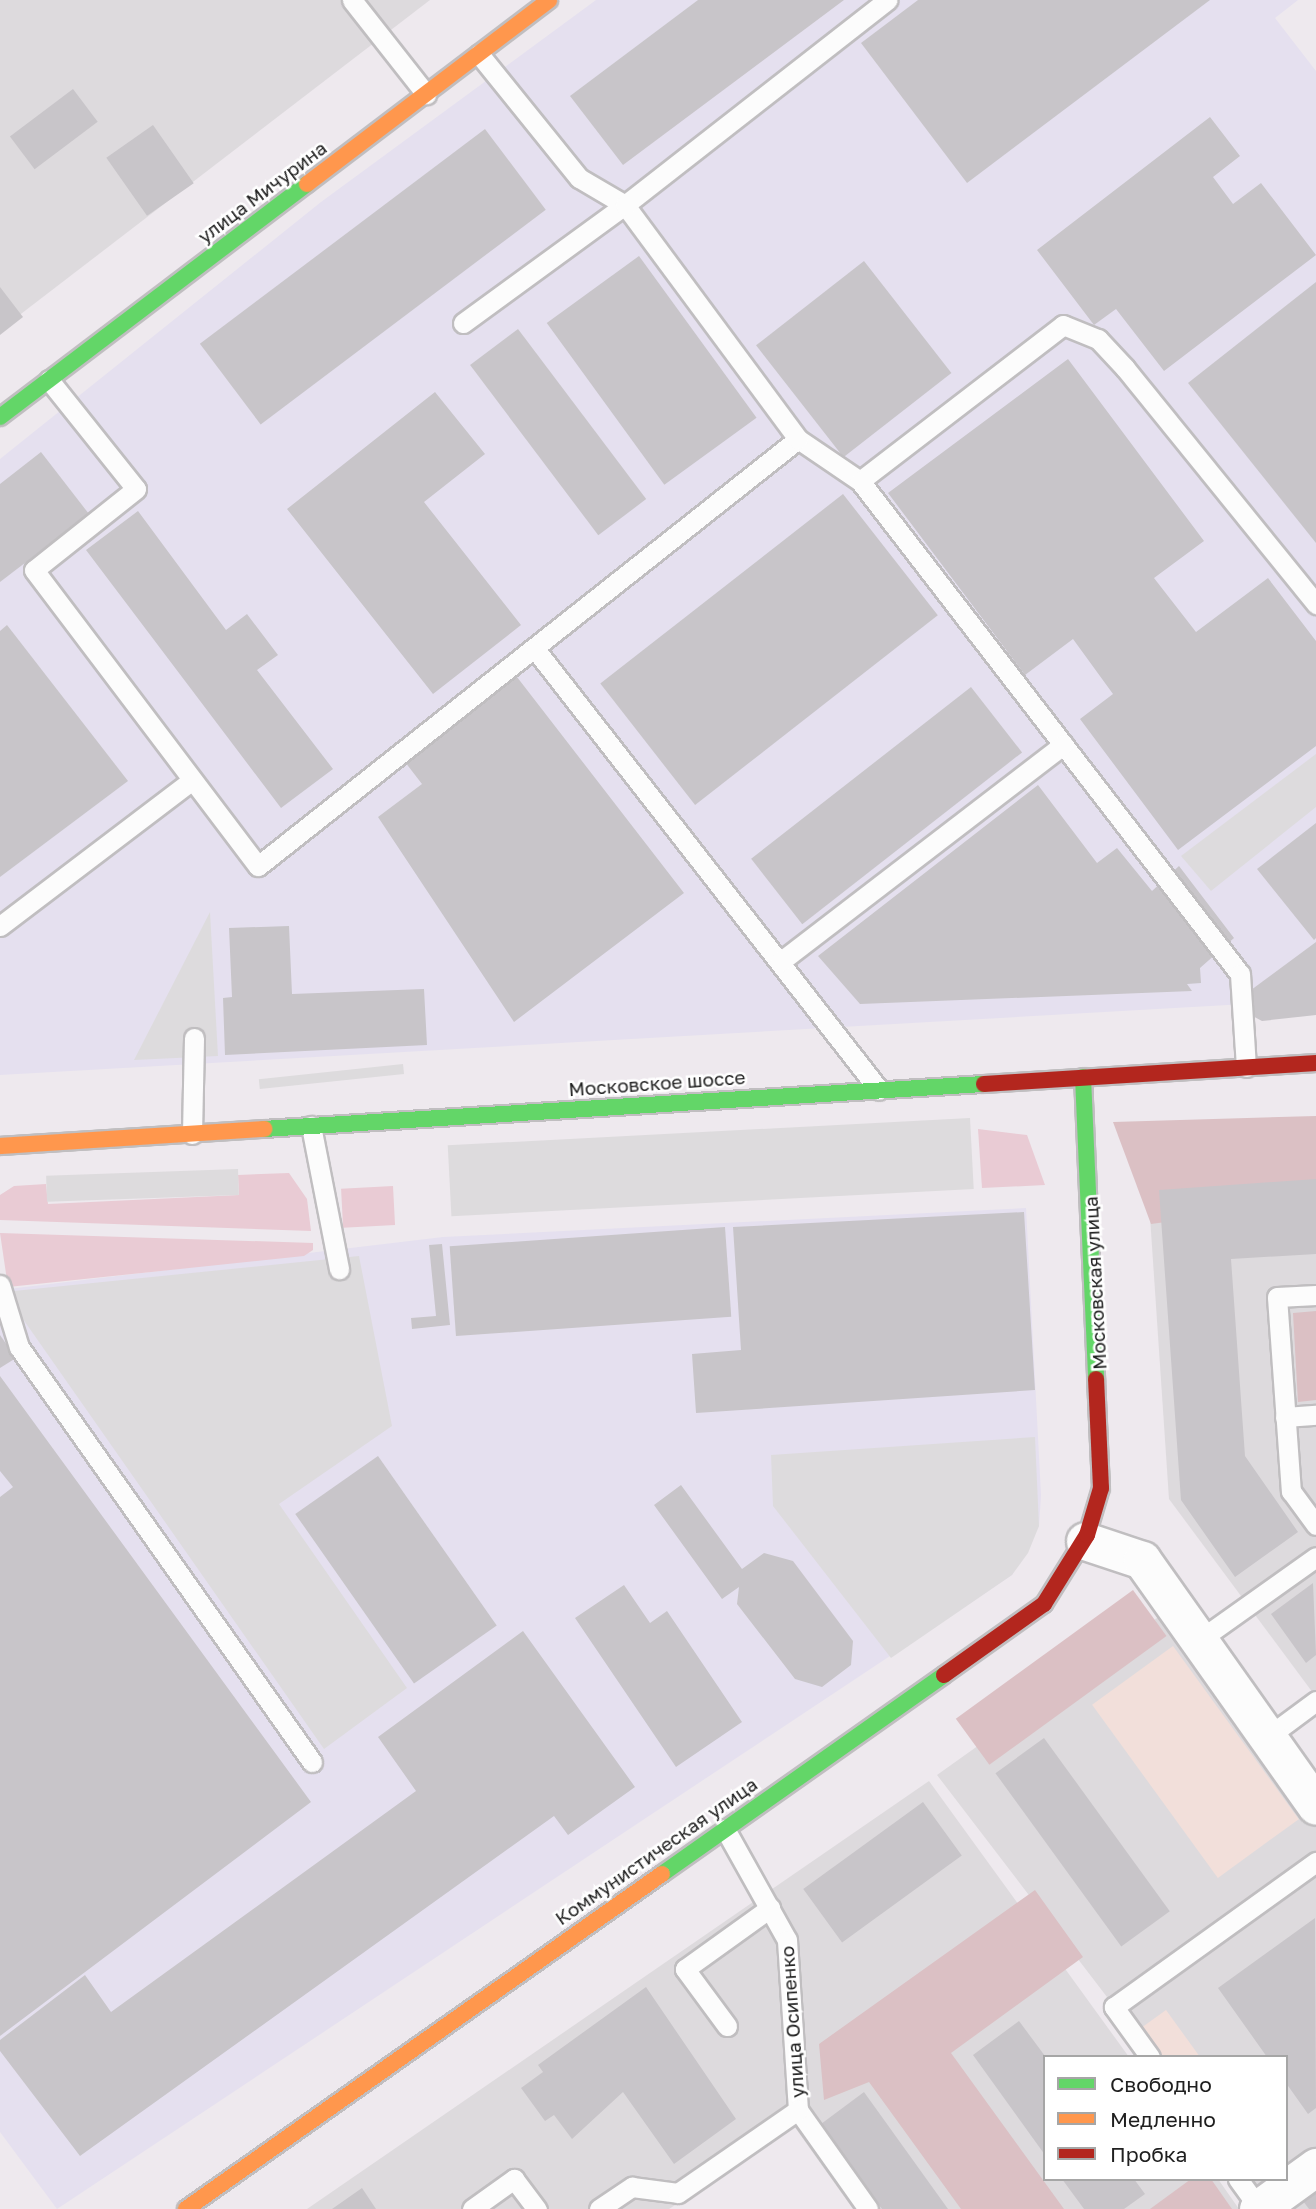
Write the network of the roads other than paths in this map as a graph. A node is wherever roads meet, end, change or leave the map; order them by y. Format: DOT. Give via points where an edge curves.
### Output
graph roads {
  1 [pos="352,0"];
  2 [pos="550,0"];
  3 [pos="887,0"];
  4 [pos="478,54"];
  5 [pos="426,94"];
  6 [pos="625,205"];
  7 [pos="463,323"];
  8 [pos="49,380"];
  9 [pos="0,417"];
  10 [pos="798,439"];
  11 [pos="860,481"];
  12 [pos="1316,604"];
  13 [pos="535,649"];
  14 [pos="1062,745"];
  15 [pos="192,780"];
  16 [pos="0,926"];
  17 [pos="780,962"];
  18 [pos="194,1038"];
  19 [pos="1316,1063"];
  20 [pos="1246,1067"];
  21 [pos="1083,1077"];
  22 [pos="878,1090"];
  23 [pos="311,1126"];
  24 [pos="192,1134"];
  25 [pos="1,1150"];
  26 [pos="339,1269"];
  27 [pos="0,1285"];
  28 [pos="1316,1295"];
  29 [pos="1316,1415"];
  30 [pos="1285,1417"];
  31 [pos="1101,1488"];
  32 [pos="1316,1525"];
  33 [pos="1085,1541"];
  34 [pos="1316,1557"];
  35 [pos="1195,1643"];
  36 [pos="1316,1701"];
  37 [pos="1266,1738"];
  38 [pos="312,1762"];
  39 [pos="1316,1807"];
  40 [pos="725,1829"];
  41 [pos="1316,1862"];
  42 [pos="770,1908"];
  43 [pos="727,2026"];
  44 [pos="1149,2055"];
  45 [pos="798,2110"];
  46 [pos="1316,2167"];
  47 [pos="1254,2201"];
  48 [pos="186,2209"];
  49 [pos="472,2209"];
  50 [pos="537,2209"];
  51 [pos="599,2209"];
  52 [pos="868,2209"];
  1 -- 5 [label="lane"];
  2 -- 4 [label="main road, улица Мичурина"];
  3 -- 6 [label="lane"];
  4 -- 5 [label="main road, улица Мичурина"];
  4 -- 6 [label="lane" via="579,178"];
  5 -- 8 [label="main road, улица Мичурина"];
  6 -- 7 [label="lane"];
  6 -- 10 [label="lane"];
  8 -- 9 [label="main road, улица Мичурина"];
  8 -- 15 [label="lane" via="136,488 34,570"];
  10 -- 11 [label="lane"];
  10 -- 13 [label="lane"];
  11 -- 12 [label="lane" via="1063,325 1098,339 1125,368"];
  11 -- 14 [label="lane"];
  13 -- 15 [label="lane" via="258,866"];
  13 -- 17 [label="lane"];
  14 -- 17 [label="lane"];
  14 -- 20 [label="lane" via="1240,974"];
  15 -- 16 [label="lane"];
  17 -- 22 [label="lane"];
  18 -- 24 [label="lane"];
  19 -- 20 [label="main road, Московское шоссе"];
  20 -- 21 [label="main road, Московское шоссе"];
  21 -- 22 [label="main road, Московское шоссе"];
  21 -- 31 [label="main road, Московская улица"];
  22 -- 23 [label="main road, Московское шоссе"];
  23 -- 24 [label="main road, Московское шоссе"];
  23 -- 26 [label="lane"];
  24 -- 25 [label="main road, Московское шоссе"];
  27 -- 38 [label="lane" via="19,1347"];
  28 -- 30 [label="lane" via="1277,1297"];
  29 -- 30 [label="lane"];
  30 -- 32 [label="lane" via="1290,1491"];
  31 -- 33 [label="main road, Коммунистическая улица"];
  33 -- 35 [label="street" via="1142,1560"];
  33 -- 40 [label="main road, Коммунистическая улица" via="1044,1604"];
  34 -- 35 [label="lane"];
  35 -- 37 [label="street"];
  36 -- 37 [label="lane"];
  37 -- 39 [label="street"];
  40 -- 42 [label="lane, улица Осипенко"];
  40 -- 48 [label="main road, Коммунистическая улица"];
  41 -- 44 [label="lane" via="1114,2007"];
  42 -- 43 [label="lane" via="685,1969"];
  42 -- 45 [label="lane, улица Осипенко" via="787,1940"];
  45 -- 51 [label="lane" via="678,2193 632,2187"];
  45 -- 52 [label="lane, улица Осипенко"];
  46 -- 47 [label="street"];
  49 -- 50 [label="lane" via="514,2179"];
}
